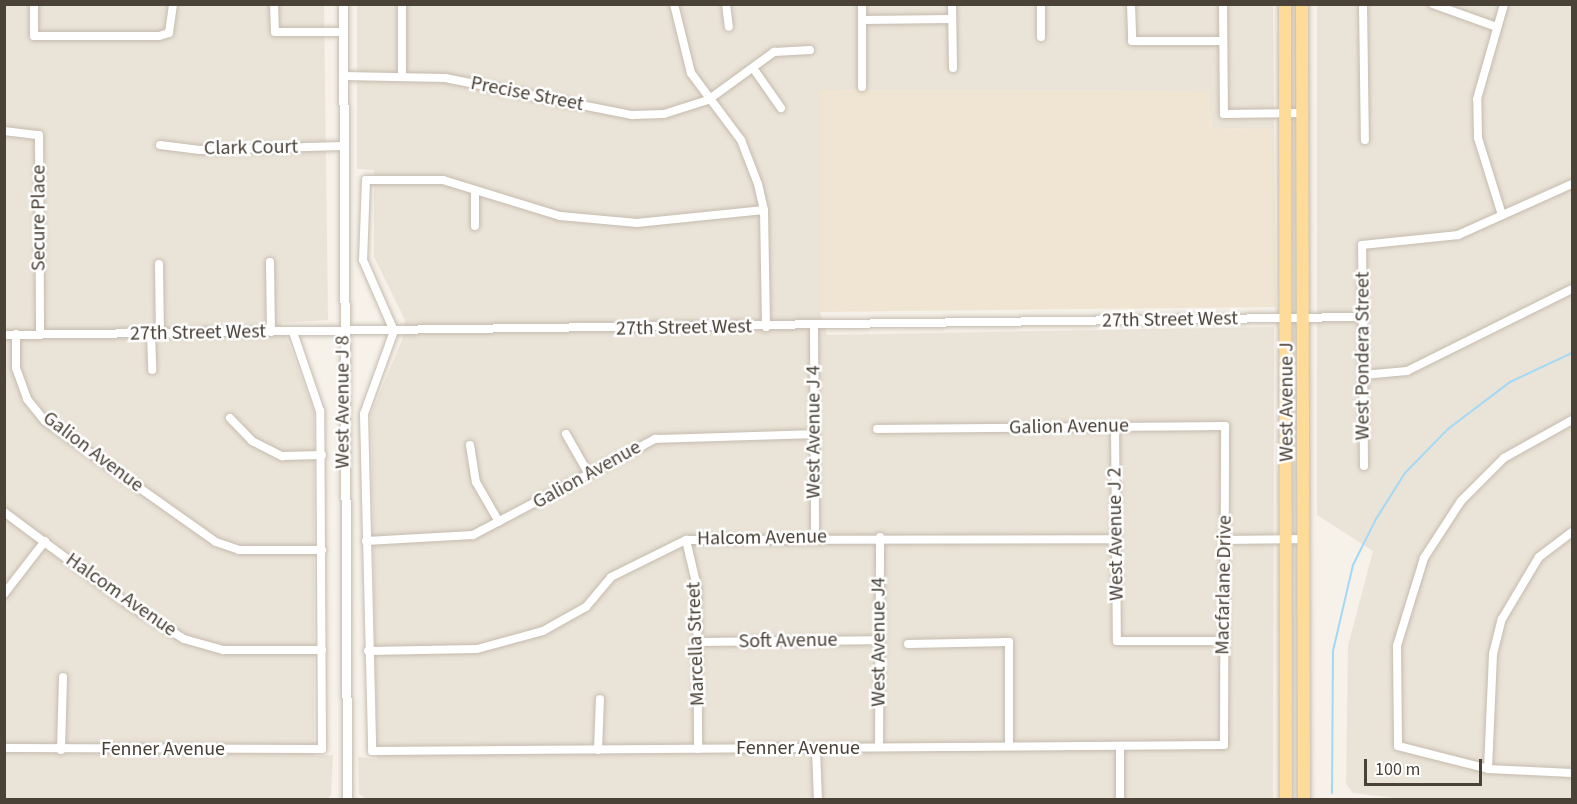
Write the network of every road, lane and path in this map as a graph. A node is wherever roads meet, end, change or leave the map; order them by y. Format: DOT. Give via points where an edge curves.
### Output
graph roads {
  1 [pos="34,4"];
  2 [pos="173,4"];
  3 [pos="274,4"];
  4 [pos="343,4"];
  5 [pos="402,4"];
  6 [pos="674,4"];
  7 [pos="726,4"];
  8 [pos="862,4"];
  9 [pos="952,4"];
  10 [pos="1041,4"];
  11 [pos="1131,4"];
  12 [pos="1223,4"];
  13 [pos="1285,4"];
  14 [pos="1302,4"];
  15 [pos="1363,4"];
  16 [pos="1433,4"];
  17 [pos="1504,4"];
  18 [pos="952,18"];
  19 [pos="862,20"];
  20 [pos="729,27"];
  21 [pos="1497,27"];
  22 [pos="343,32"];
  23 [pos="1041,37"];
  24 [pos="1223,40"];
  25 [pos="810,50"];
  26 [pos="753,68"];
  27 [pos="953,68"];
  28 [pos="343,76"];
  29 [pos="402,77"];
  30 [pos="862,87"];
  31 [pos="708,100"];
  32 [pos="782,108"];
  33 [pos="1286,112"];
  34 [pos="1302,112"];
  35 [pos="4,131"];
  36 [pos="1365,140"];
  37 [pos="160,145"];
  38 [pos="343,146"];
  39 [pos="1572,184"];
  40 [pos="475,192"];
  41 [pos="764,210"];
  42 [pos="1502,215"];
  43 [pos="475,226"];
  44 [pos="270,262"];
  45 [pos="159,264"];
  46 [pos="1572,289"];
  47 [pos="1304,317"];
  48 [pos="1363,317"];
  49 [pos="1287,318"];
  50 [pos="766,327"];
  51 [pos="814,327"];
  52 [pos="343,331"];
  53 [pos="394,331"];
  54 [pos="271,332"];
  55 [pos="292,332"];
  56 [pos="155,333"];
  57 [pos="16,334"];
  58 [pos="4,335"];
  59 [pos="40,335"];
  60 [pos="152,370"];
  61 [pos="1364,375"];
  62 [pos="230,418"];
  63 [pos="1572,420"];
  64 [pos="1115,426"];
  65 [pos="1225,426"];
  66 [pos="877,429"];
  67 [pos="567,434"];
  68 [pos="814,434"];
  69 [pos="470,445"];
  70 [pos="322,455"];
  71 [pos="1364,466"];
  72 [pos="587,471"];
  73 [pos="4,512"];
  74 [pos="499,522"];
  75 [pos="1572,532"];
  76 [pos="815,536"];
  77 [pos="880,537"];
  78 [pos="1115,538"];
  79 [pos="1287,539"];
  80 [pos="1304,539"];
  81 [pos="686,540"];
  82 [pos="1226,540"];
  83 [pos="45,541"];
  84 [pos="366,541"];
  85 [pos="322,550"];
  86 [pos="4,594"];
  87 [pos="878,639"];
  88 [pos="1224,641"];
  89 [pos="698,642"];
  90 [pos="909,644"];
  91 [pos="322,650"];
  92 [pos="368,651"];
  93 [pos="63,677"];
  94 [pos="600,699"];
  95 [pos="1009,745"];
  96 [pos="1224,745"];
  97 [pos="1120,746"];
  98 [pos="879,747"];
  99 [pos="4,748"];
  100 [pos="698,749"];
  101 [pos="816,749"];
  102 [pos="61,750"];
  103 [pos="598,750"];
  104 [pos="1488,769"];
  105 [pos="1572,773"];
  106 [pos="347,800"];
  107 [pos="818,800"];
  108 [pos="1120,800"];
  109 [pos="1286,800"];
  110 [pos="1304,800"];
  1 -- 2 [label="street" via="34,36 169,33"];
  3 -- 22 [label="street" via="275,32"];
  4 -- 22 [label="street, West Avenue J 8"];
  5 -- 29 [label="street"];
  6 -- 31 [label="street" via="679,40"];
  7 -- 20 [label="street"];
  8 -- 19 [label="street"];
  9 -- 18 [label="street"];
  10 -- 23 [label="street"];
  11 -- 24 [label="street" via="1132,41"];
  12 -- 24 [label="street"];
  13 -- 33 [label="main road, West Avenue J"];
  14 -- 34 [label="main road, West Avenue J"];
  15 -- 36 [label="street"];
  16 -- 21 [label="street"];
  17 -- 21 [label="street"];
  18 -- 19 [label="street"];
  18 -- 27 [label="street"];
  19 -- 30 [label="street"];
  21 -- 42 [label="street" via="1478,99 1478,138"];
  22 -- 28 [label="street, West Avenue J 8"];
  24 -- 33 [label="street" via="1224,114"];
  25 -- 26 [label="street, Precise Street" via="774,52"];
  26 -- 31 [label="street, Precise Street"];
  26 -- 32 [label="street"];
  28 -- 29 [label="street, Precise Street"];
  28 -- 38 [label="street, West Avenue J 8"];
  29 -- 31 [label="street, Precise Street" via="489,85 632,115 664,114"];
  31 -- 41 [label="street" via="741,140"];
  33 -- 34 [label="street"];
  33 -- 49 [label="main road, West Avenue J"];
  34 -- 47 [label="main road, West Avenue J"];
  35 -- 59 [label="street, Secure Place" via="39,135"];
  37 -- 38 [label="street, Clark Court" via="200,150"];
  38 -- 52 [label="street, West Avenue J 8"];
  39 -- 42 [label="street"];
  40 -- 41 [label="street" via="560,216 637,223"];
  40 -- 43 [label="street"];
  40 -- 53 [label="street" via="443,180 366,180 363,260"];
  41 -- 50 [label="street"];
  42 -- 48 [label="street, West Pondera Street" via="1458,235 1362,245"];
  44 -- 54 [label="street"];
  45 -- 56 [label="street"];
  46 -- 61 [label="street" via="1407,371"];
  47 -- 48 [label="street, 27th Street West"];
  47 -- 49 [label="street, 27th Street West"];
  47 -- 80 [label="main road, West Avenue J"];
  48 -- 61 [label="street, West Pondera Street"];
  49 -- 51 [label="street, 27th Street West"];
  49 -- 79 [label="main road, West Avenue J"];
  50 -- 51 [label="street, 27th Street West"];
  50 -- 53 [label="street, 27th Street West"];
  51 -- 68 [label="street, West Avenue J 4"];
  52 -- 53 [label="street, 27th Street West"];
  52 -- 55 [label="street, 27th Street West"];
  52 -- 106 [label="street, West Avenue J 8"];
  53 -- 84 [label="street" via="364,414"];
  54 -- 55 [label="street, 27th Street West"];
  54 -- 56 [label="street, 27th Street West"];
  55 -- 70 [label="street" via="314,381"];
  56 -- 59 [label="street, 27th Street West"];
  56 -- 60 [label="street"];
  57 -- 58 [label="street, 27th Street West"];
  57 -- 59 [label="street, 27th Street West"];
  57 -- 85 [label="street, Galion Avenue" via="16,368 27,399 45,421 206,535 238,550"];
  61 -- 71 [label="street, West Pondera Street"];
  62 -- 70 [label="street" via="252,441 282,456"];
  63 -- 104 [label="street" via="1504,458 1461,501 1424,558 1397,646 1398,746"];
  64 -- 65 [label="street, Galion Avenue"];
  64 -- 66 [label="street, Galion Avenue"];
  64 -- 78 [label="street, West Avenue J 2"];
  65 -- 82 [label="street, Macfarlane Drive"];
  67 -- 72 [label="street"];
  68 -- 72 [label="street, Galion Avenue" via="655,439"];
  68 -- 76 [label="street, West Avenue J 4"];
  69 -- 74 [label="street" via="476,482"];
  70 -- 85 [label="street"];
  72 -- 74 [label="street, Galion Avenue"];
  73 -- 83 [label="street, Halcom Avenue"];
  74 -- 84 [label="street, Galion Avenue" via="473,535 442,541"];
  75 -- 104 [label="street" via="1533,565 1502,619 1492,654"];
  76 -- 77 [label="street, Halcom Avenue"];
  76 -- 81 [label="street, Halcom Avenue"];
  77 -- 78 [label="street, Halcom Avenue"];
  77 -- 87 [label="street, West Avenue J4"];
  78 -- 88 [label="street, West Avenue J 2" via="1117,641"];
  79 -- 80 [label="street"];
  79 -- 82 [label="street"];
  79 -- 109 [label="main road, West Avenue J"];
  80 -- 110 [label="main road, West Avenue J"];
  81 -- 89 [label="street, Marcella Street" via="696,587"];
  81 -- 92 [label="street, Halcom Avenue" via="611,577 586,607 543,631 477,648"];
  82 -- 88 [label="street, Macfarlane Drive"];
  83 -- 86 [label="street"];
  83 -- 91 [label="street, Halcom Avenue" via="184,639 223,650"];
  84 -- 92 [label="street"];
  85 -- 91 [label="street"];
  87 -- 89 [label="street, Soft Avenue"];
  87 -- 98 [label="street, West Avenue J4"];
  88 -- 96 [label="street, Macfarlane Drive"];
  89 -- 100 [label="street, Marcella Street"];
  90 -- 95 [label="street" via="1009,642"];
  91 -- 102 [label="street, Fenner Avenue" via="322,749"];
  92 -- 103 [label="street, Fenner Avenue" via="372,751"];
  93 -- 102 [label="street"];
  94 -- 103 [label="street"];
  95 -- 97 [label="street, Fenner Avenue"];
  95 -- 98 [label="street, Fenner Avenue"];
  96 -- 97 [label="street, Fenner Avenue"];
  97 -- 108 [label="street"];
  98 -- 101 [label="street, Fenner Avenue"];
  99 -- 102 [label="street, Fenner Avenue"];
  100 -- 101 [label="street, Fenner Avenue"];
  100 -- 103 [label="street, Fenner Avenue"];
  101 -- 107 [label="street"];
  104 -- 105 [label="street"];
}
